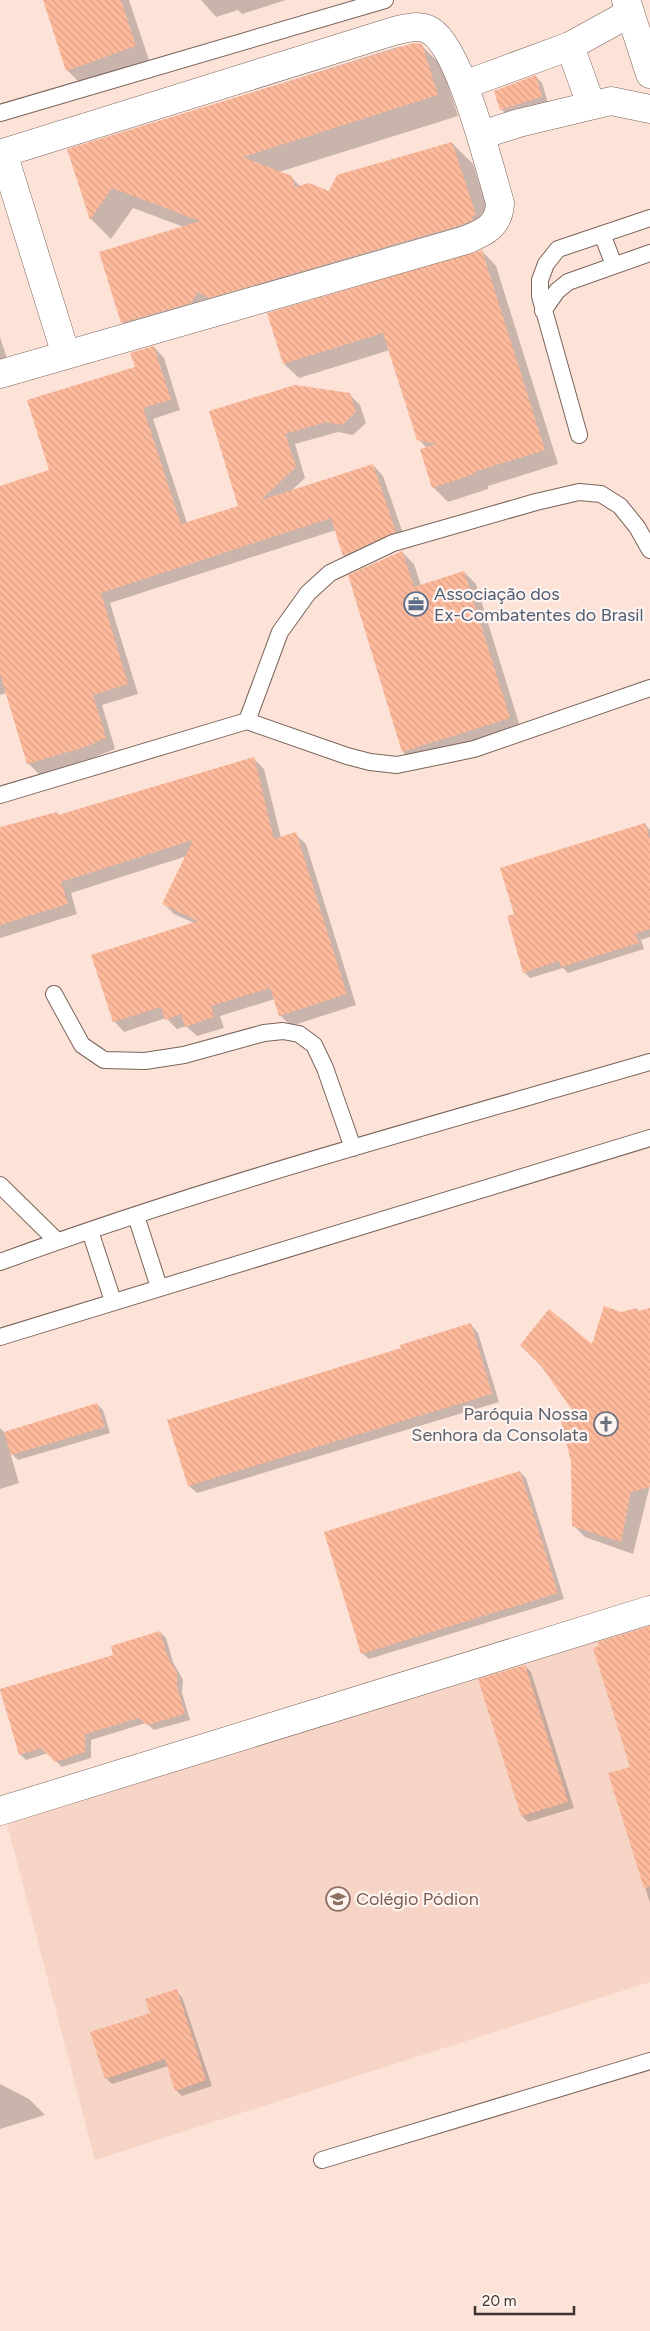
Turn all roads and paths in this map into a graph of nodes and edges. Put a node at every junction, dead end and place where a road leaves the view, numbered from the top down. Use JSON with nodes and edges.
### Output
{"nodes":[{"id":1,"x":385,"y":0,"type":"edge"},
{"id":2,"x":628,"y":6,"type":"edge"},
{"id":3,"x":570,"y":46,"type":"junction"},
{"id":4,"x":648,"y":63,"type":"edge"},
{"id":5,"x":464,"y":85,"type":"junction"},
{"id":6,"x":590,"y":105,"type":"junction"},
{"id":7,"x":650,"y":110,"type":"edge"},
{"id":8,"x":0,"y":113,"type":"edge"},
{"id":9,"x":481,"y":135,"type":"junction"},
{"id":10,"x":2,"y":154,"type":"edge"},
{"id":11,"x":650,"y":218,"type":"edge"},
{"id":12,"x":602,"y":234,"type":"junction"},
{"id":13,"x":650,"y":253,"type":"edge"},
{"id":14,"x":614,"y":266,"type":"junction"},
{"id":15,"x":544,"y":311,"type":"junction"},
{"id":16,"x":66,"y":354,"type":"junction"},
{"id":17,"x":0,"y":374,"type":"edge"},
{"id":18,"x":579,"y":435,"type":"dead end"},
{"id":19,"x":650,"y":550,"type":"edge"},
{"id":20,"x":650,"y":688,"type":"edge"},
{"id":21,"x":246,"y":721,"type":"junction"},
{"id":22,"x":0,"y":795,"type":"edge"},
{"id":23,"x":54,"y":994,"type":"dead end"},
{"id":24,"x":650,"y":1062,"type":"edge"},
{"id":25,"x":650,"y":1138,"type":"edge"},
{"id":26,"x":354,"y":1148,"type":"junction"},
{"id":27,"x":0,"y":1185,"type":"edge"},
{"id":28,"x":136,"y":1216,"type":"junction"},
{"id":29,"x":90,"y":1231,"type":"junction"},
{"id":30,"x":57,"y":1242,"type":"junction"},
{"id":31,"x":0,"y":1262,"type":"edge"},
{"id":32,"x":159,"y":1287,"type":"junction"},
{"id":33,"x":113,"y":1301,"type":"junction"},
{"id":34,"x":0,"y":1337,"type":"edge"},
{"id":35,"x":650,"y":1610,"type":"edge"},
{"id":36,"x":0,"y":1811,"type":"edge"},
{"id":37,"x":650,"y":2061,"type":"edge"},
{"id":38,"x":322,"y":2160,"type":"dead end"}],
"edges":[{"from":1,"to":8,"type":"lane"},
{"from":2,"to":3,"type":"street"},
{"from":2,"to":4,"type":"street"},
{"from":3,"to":5,"type":"street"},
{"from":3,"to":6,"type":"street"},
{"from":5,"to":9,"type":"street"},
{"from":5,"to":10,"type":"street"},
{"from":6,"to":7,"type":"street"},
{"from":6,"to":9,"type":"street"},
{"from":9,"to":16,"type":"street"},
{"from":10,"to":16,"type":"street"},
{"from":11,"to":12,"type":"lane"},
{"from":12,"to":14,"type":"lane"},
{"from":12,"to":15,"type":"lane"},
{"from":13,"to":14,"type":"lane"},
{"from":14,"to":15,"type":"lane"},
{"from":15,"to":18,"type":"lane"},
{"from":16,"to":17,"type":"street"},
{"from":19,"to":21,"type":"lane"},
{"from":20,"to":21,"type":"lane"},
{"from":21,"to":22,"type":"lane"},
{"from":23,"to":26,"type":"lane"},
{"from":24,"to":26,"type":"lane"},
{"from":25,"to":32,"type":"lane"},
{"from":26,"to":28,"type":"lane"},
{"from":27,"to":30,"type":"lane"},
{"from":28,"to":29,"type":"lane"},
{"from":28,"to":32,"type":"lane"},
{"from":29,"to":30,"type":"lane"},
{"from":29,"to":33,"type":"lane"},
{"from":30,"to":31,"type":"lane"},
{"from":32,"to":33,"type":"lane"},
{"from":33,"to":34,"type":"lane"},
{"from":35,"to":36,"type":"street"},
{"from":37,"to":38,"type":"lane"}]}
